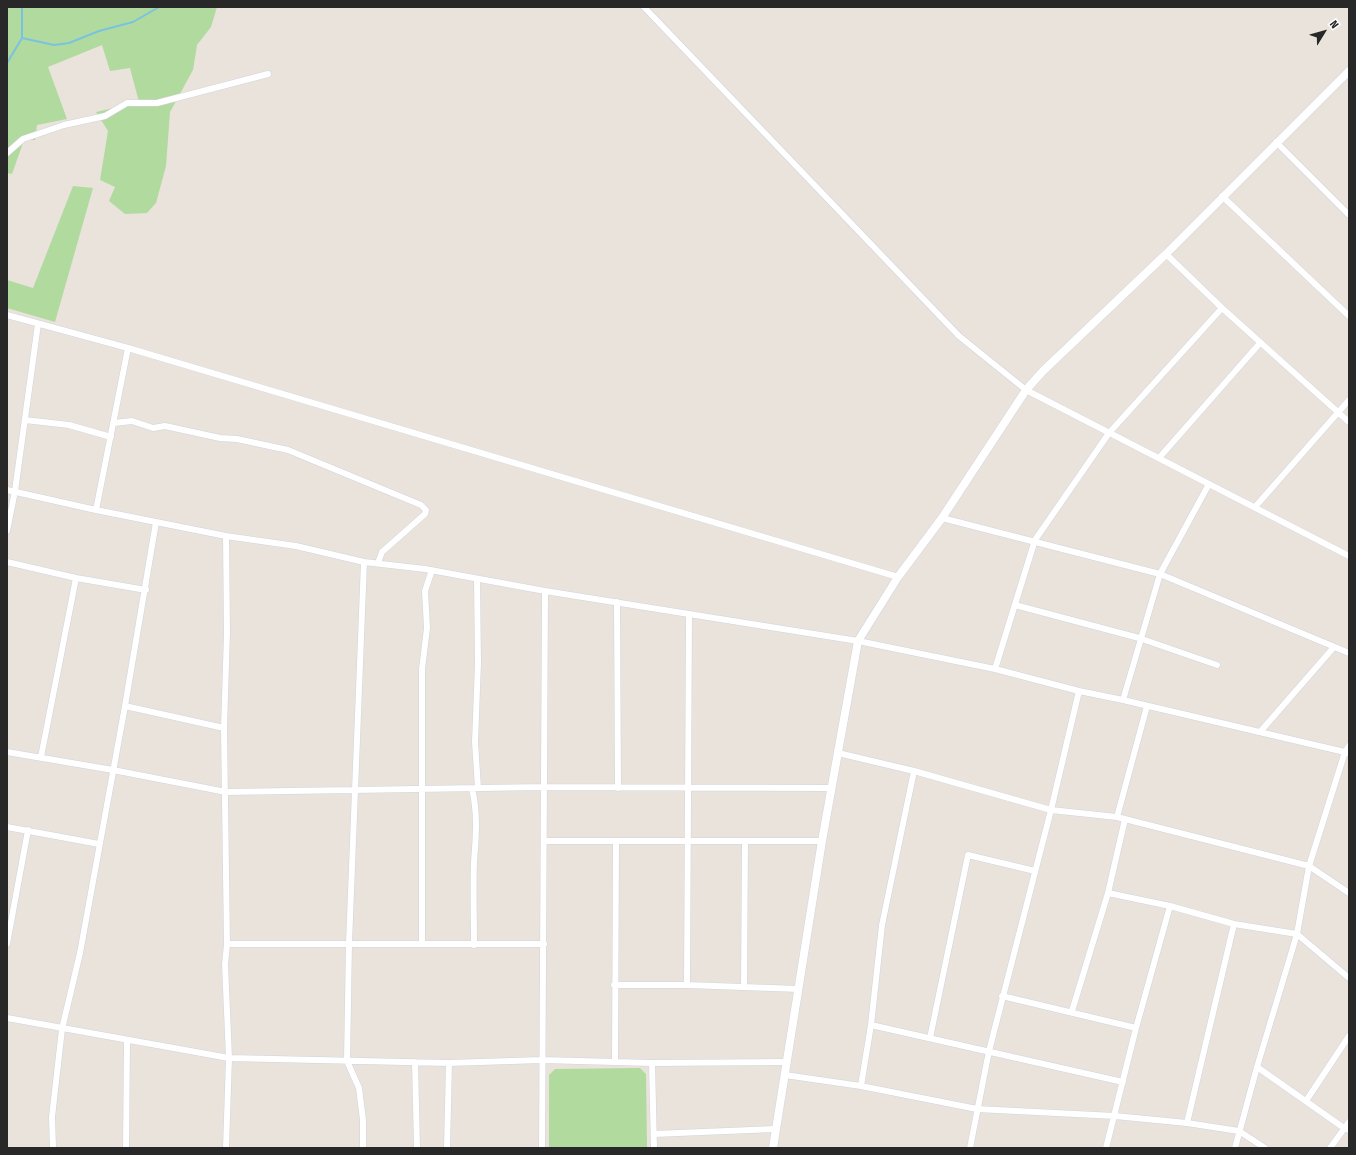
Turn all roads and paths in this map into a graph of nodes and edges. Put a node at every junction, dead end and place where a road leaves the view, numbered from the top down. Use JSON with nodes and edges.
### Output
{"nodes":[{"id":1,"x":644,"y":7,"type":"edge"},
{"id":2,"x":1349,"y":71,"type":"edge"},
{"id":3,"x":268,"y":74,"type":"dead end"},
{"id":4,"x":1276,"y":142,"type":"junction"},
{"id":5,"x":7,"y":153,"type":"edge"},
{"id":6,"x":1222,"y":196,"type":"junction"},
{"id":7,"x":1349,"y":214,"type":"edge"},
{"id":8,"x":1166,"y":254,"type":"junction"},
{"id":9,"x":1222,"y":308,"type":"junction"},
{"id":10,"x":7,"y":315,"type":"edge"},
{"id":11,"x":1349,"y":316,"type":"edge"},
{"id":12,"x":38,"y":324,"type":"junction"},
{"id":13,"x":1260,"y":342,"type":"junction"},
{"id":14,"x":128,"y":348,"type":"junction"},
{"id":15,"x":1026,"y":390,"type":"junction"},
{"id":16,"x":1349,"y":400,"type":"edge"},
{"id":17,"x":1338,"y":413,"type":"junction"},
{"id":18,"x":25,"y":420,"type":"junction"},
{"id":19,"x":1349,"y":422,"type":"edge"},
{"id":20,"x":114,"y":423,"type":"junction"},
{"id":21,"x":1109,"y":433,"type":"junction"},
{"id":22,"x":111,"y":437,"type":"junction"},
{"id":23,"x":1158,"y":458,"type":"junction"},
{"id":24,"x":1209,"y":484,"type":"junction"},
{"id":25,"x":7,"y":490,"type":"edge"},
{"id":26,"x":15,"y":491,"type":"junction"},
{"id":27,"x":1255,"y":507,"type":"junction"},
{"id":28,"x":96,"y":510,"type":"junction"},
{"id":29,"x":942,"y":518,"type":"junction"},
{"id":30,"x":156,"y":522,"type":"junction"},
{"id":31,"x":7,"y":531,"type":"edge"},
{"id":32,"x":226,"y":536,"type":"junction"},
{"id":33,"x":1035,"y":540,"type":"junction"},
{"id":34,"x":1349,"y":556,"type":"edge"},
{"id":35,"x":7,"y":562,"type":"edge"},
{"id":36,"x":364,"y":562,"type":"junction"},
{"id":37,"x":378,"y":563,"type":"junction"},
{"id":38,"x":432,"y":570,"type":"junction"},
{"id":39,"x":1160,"y":574,"type":"junction"},
{"id":40,"x":76,"y":578,"type":"junction"},
{"id":41,"x":898,"y":578,"type":"junction"},
{"id":42,"x":477,"y":579,"type":"junction"},
{"id":43,"x":146,"y":590,"type":"junction"},
{"id":44,"x":545,"y":591,"type":"junction"},
{"id":45,"x":617,"y":602,"type":"junction"},
{"id":46,"x":1015,"y":605,"type":"junction"},
{"id":47,"x":689,"y":614,"type":"junction"},
{"id":48,"x":1139,"y":638,"type":"junction"},
{"id":49,"x":858,"y":640,"type":"junction"},
{"id":50,"x":1334,"y":647,"type":"junction"},
{"id":51,"x":1349,"y":653,"type":"edge"},
{"id":52,"x":1218,"y":665,"type":"dead end"},
{"id":53,"x":995,"y":669,"type":"junction"},
{"id":54,"x":1079,"y":692,"type":"junction"},
{"id":55,"x":1123,"y":700,"type":"junction"},
{"id":56,"x":126,"y":706,"type":"junction"},
{"id":57,"x":1147,"y":706,"type":"junction"},
{"id":58,"x":224,"y":728,"type":"junction"},
{"id":59,"x":1260,"y":732,"type":"junction"},
{"id":60,"x":1349,"y":746,"type":"edge"},
{"id":61,"x":7,"y":752,"type":"edge"},
{"id":62,"x":1347,"y":752,"type":"edge"},
{"id":63,"x":838,"y":753,"type":"junction"},
{"id":64,"x":41,"y":757,"type":"junction"},
{"id":65,"x":113,"y":770,"type":"junction"},
{"id":66,"x":914,"y":771,"type":"junction"},
{"id":67,"x":544,"y":787,"type":"junction"},
{"id":68,"x":475,"y":788,"type":"junction"},
{"id":69,"x":618,"y":788,"type":"junction"},
{"id":70,"x":831,"y":788,"type":"junction"},
{"id":71,"x":688,"y":789,"type":"junction"},
{"id":72,"x":421,"y":790,"type":"junction"},
{"id":73,"x":355,"y":791,"type":"junction"},
{"id":74,"x":226,"y":792,"type":"junction"},
{"id":75,"x":1051,"y":810,"type":"junction"},
{"id":76,"x":1117,"y":817,"type":"junction"},
{"id":77,"x":1125,"y":819,"type":"junction"},
{"id":78,"x":7,"y":827,"type":"edge"},
{"id":79,"x":28,"y":830,"type":"junction"},
{"id":80,"x":689,"y":840,"type":"junction"},
{"id":81,"x":544,"y":841,"type":"junction"},
{"id":82,"x":745,"y":841,"type":"junction"},
{"id":83,"x":822,"y":841,"type":"junction"},
{"id":84,"x":616,"y":842,"type":"junction"},
{"id":85,"x":100,"y":844,"type":"junction"},
{"id":86,"x":1309,"y":866,"type":"junction"},
{"id":87,"x":1035,"y":871,"type":"junction"},
{"id":88,"x":1108,"y":893,"type":"junction"},
{"id":89,"x":1349,"y":893,"type":"edge"},
{"id":90,"x":1170,"y":906,"type":"junction"},
{"id":91,"x":1234,"y":924,"type":"junction"},
{"id":92,"x":1297,"y":934,"type":"junction"},
{"id":93,"x":349,"y":943,"type":"junction"},
{"id":94,"x":7,"y":944,"type":"edge"},
{"id":95,"x":227,"y":944,"type":"junction"},
{"id":96,"x":422,"y":944,"type":"junction"},
{"id":97,"x":544,"y":944,"type":"junction"},
{"id":98,"x":474,"y":945,"type":"junction"},
{"id":99,"x":1349,"y":978,"type":"edge"},
{"id":100,"x":614,"y":985,"type":"junction"},
{"id":101,"x":687,"y":985,"type":"junction"},
{"id":102,"x":744,"y":987,"type":"junction"},
{"id":103,"x":799,"y":989,"type":"junction"},
{"id":104,"x":1002,"y":996,"type":"junction"},
{"id":105,"x":1072,"y":1011,"type":"junction"},
{"id":106,"x":7,"y":1018,"type":"edge"},
{"id":107,"x":872,"y":1025,"type":"junction"},
{"id":108,"x":1136,"y":1028,"type":"junction"},
{"id":109,"x":62,"y":1029,"type":"junction"},
{"id":110,"x":1349,"y":1036,"type":"edge"},
{"id":111,"x":930,"y":1038,"type":"junction"},
{"id":112,"x":127,"y":1041,"type":"junction"},
{"id":113,"x":989,"y":1051,"type":"junction"},
{"id":114,"x":229,"y":1058,"type":"junction"},
{"id":115,"x":542,"y":1060,"type":"junction"},
{"id":116,"x":347,"y":1061,"type":"junction"},
{"id":117,"x":615,"y":1061,"type":"junction"},
{"id":118,"x":416,"y":1062,"type":"junction"},
{"id":119,"x":787,"y":1062,"type":"junction"},
{"id":120,"x":449,"y":1063,"type":"junction"},
{"id":121,"x":652,"y":1063,"type":"junction"},
{"id":122,"x":1257,"y":1066,"type":"junction"},
{"id":123,"x":785,"y":1075,"type":"junction"},
{"id":124,"x":1123,"y":1082,"type":"junction"},
{"id":125,"x":861,"y":1086,"type":"junction"},
{"id":126,"x":1306,"y":1101,"type":"junction"},
{"id":127,"x":977,"y":1109,"type":"junction"},
{"id":128,"x":1115,"y":1116,"type":"junction"},
{"id":129,"x":1349,"y":1122,"type":"edge"},
{"id":130,"x":1187,"y":1123,"type":"junction"},
{"id":131,"x":775,"y":1129,"type":"junction"},
{"id":132,"x":1347,"y":1129,"type":"edge"},
{"id":133,"x":1240,"y":1131,"type":"junction"},
{"id":134,"x":654,"y":1134,"type":"junction"},
{"id":135,"x":53,"y":1148,"type":"edge"},
{"id":136,"x":126,"y":1148,"type":"edge"},
{"id":137,"x":226,"y":1148,"type":"edge"},
{"id":138,"x":363,"y":1148,"type":"edge"},
{"id":139,"x":417,"y":1148,"type":"edge"},
{"id":140,"x":447,"y":1148,"type":"edge"},
{"id":141,"x":542,"y":1148,"type":"edge"},
{"id":142,"x":654,"y":1148,"type":"edge"},
{"id":143,"x":773,"y":1148,"type":"edge"},
{"id":144,"x":970,"y":1148,"type":"edge"},
{"id":145,"x":1106,"y":1148,"type":"edge"},
{"id":146,"x":1235,"y":1148,"type":"edge"},
{"id":147,"x":1264,"y":1148,"type":"edge"},
{"id":148,"x":1330,"y":1148,"type":"edge"}],
"edges":[{"from":1,"to":15,"type":"street"},
{"from":2,"to":4,"type":"street"},
{"from":3,"to":5,"type":"street"},
{"from":4,"to":6,"type":"street"},
{"from":4,"to":7,"type":"street"},
{"from":6,"to":8,"type":"street"},
{"from":6,"to":11,"type":"street"},
{"from":8,"to":9,"type":"street"},
{"from":8,"to":15,"type":"street"},
{"from":9,"to":13,"type":"street"},
{"from":9,"to":21,"type":"street"},
{"from":10,"to":12,"type":"street"},
{"from":12,"to":14,"type":"street"},
{"from":12,"to":18,"type":"street"},
{"from":13,"to":17,"type":"street"},
{"from":13,"to":23,"type":"street"},
{"from":14,"to":20,"type":"street"},
{"from":14,"to":41,"type":"street"},
{"from":15,"to":21,"type":"street"},
{"from":15,"to":29,"type":"street"},
{"from":16,"to":17,"type":"street"},
{"from":17,"to":19,"type":"street"},
{"from":17,"to":27,"type":"street"},
{"from":18,"to":22,"type":"street"},
{"from":18,"to":26,"type":"street"},
{"from":20,"to":22,"type":"street"},
{"from":20,"to":37,"type":"street"},
{"from":21,"to":23,"type":"street"},
{"from":21,"to":33,"type":"street"},
{"from":22,"to":28,"type":"street"},
{"from":23,"to":24,"type":"street"},
{"from":24,"to":27,"type":"street"},
{"from":24,"to":39,"type":"street"},
{"from":25,"to":26,"type":"street"},
{"from":26,"to":28,"type":"street"},
{"from":26,"to":31,"type":"street"},
{"from":27,"to":34,"type":"street"},
{"from":28,"to":30,"type":"street"},
{"from":29,"to":33,"type":"street"},
{"from":29,"to":41,"type":"street"},
{"from":30,"to":32,"type":"street"},
{"from":30,"to":43,"type":"street"},
{"from":32,"to":36,"type":"street"},
{"from":32,"to":58,"type":"street"},
{"from":33,"to":39,"type":"street"},
{"from":33,"to":46,"type":"street"},
{"from":35,"to":40,"type":"street"},
{"from":36,"to":37,"type":"street"},
{"from":36,"to":73,"type":"street"},
{"from":37,"to":38,"type":"street"},
{"from":38,"to":42,"type":"street"},
{"from":38,"to":72,"type":"street"},
{"from":39,"to":48,"type":"street"},
{"from":39,"to":50,"type":"street"},
{"from":40,"to":43,"type":"street"},
{"from":40,"to":64,"type":"street"},
{"from":41,"to":49,"type":"street"},
{"from":42,"to":44,"type":"street"},
{"from":42,"to":68,"type":"street"},
{"from":43,"to":56,"type":"street"},
{"from":44,"to":45,"type":"street"},
{"from":44,"to":67,"type":"street"},
{"from":45,"to":47,"type":"street"},
{"from":45,"to":69,"type":"street"},
{"from":46,"to":48,"type":"street"},
{"from":46,"to":53,"type":"street"},
{"from":47,"to":49,"type":"street"},
{"from":47,"to":71,"type":"street"},
{"from":48,"to":52,"type":"street"},
{"from":48,"to":55,"type":"street"},
{"from":49,"to":53,"type":"street"},
{"from":49,"to":63,"type":"street"},
{"from":50,"to":51,"type":"street"},
{"from":50,"to":59,"type":"street"},
{"from":53,"to":54,"type":"street"},
{"from":54,"to":55,"type":"street"},
{"from":54,"to":75,"type":"street"},
{"from":55,"to":57,"type":"street"},
{"from":56,"to":58,"type":"street"},
{"from":56,"to":65,"type":"street"},
{"from":57,"to":59,"type":"street"},
{"from":57,"to":76,"type":"street"},
{"from":58,"to":74,"type":"street"},
{"from":59,"to":62,"type":"street"},
{"from":60,"to":62,"type":"street"},
{"from":61,"to":64,"type":"street"},
{"from":62,"to":86,"type":"street"},
{"from":63,"to":66,"type":"street"},
{"from":63,"to":70,"type":"street"},
{"from":64,"to":65,"type":"street"},
{"from":65,"to":74,"type":"street"},
{"from":65,"to":85,"type":"street"},
{"from":66,"to":75,"type":"street"},
{"from":66,"to":107,"type":"street"},
{"from":67,"to":68,"type":"street"},
{"from":67,"to":69,"type":"street"},
{"from":67,"to":81,"type":"street"},
{"from":68,"to":72,"type":"street"},
{"from":68,"to":98,"type":"street"},
{"from":69,"to":71,"type":"street"},
{"from":70,"to":71,"type":"street"},
{"from":70,"to":83,"type":"street"},
{"from":71,"to":80,"type":"street"},
{"from":72,"to":73,"type":"street"},
{"from":72,"to":96,"type":"street"},
{"from":73,"to":74,"type":"street"},
{"from":73,"to":93,"type":"street"},
{"from":74,"to":95,"type":"street"},
{"from":75,"to":76,"type":"street"},
{"from":75,"to":87,"type":"street"},
{"from":76,"to":77,"type":"street"},
{"from":77,"to":86,"type":"street"},
{"from":77,"to":88,"type":"street"},
{"from":78,"to":79,"type":"street"},
{"from":79,"to":85,"type":"street"},
{"from":79,"to":94,"type":"street"},
{"from":80,"to":82,"type":"street"},
{"from":80,"to":84,"type":"street"},
{"from":80,"to":101,"type":"street"},
{"from":81,"to":84,"type":"street"},
{"from":81,"to":97,"type":"street"},
{"from":82,"to":83,"type":"street"},
{"from":82,"to":102,"type":"street"},
{"from":83,"to":103,"type":"street"},
{"from":84,"to":100,"type":"street"},
{"from":85,"to":109,"type":"street"},
{"from":86,"to":89,"type":"street"},
{"from":86,"to":92,"type":"street"},
{"from":87,"to":104,"type":"street"},
{"from":87,"to":111,"type":"street"},
{"from":88,"to":90,"type":"street"},
{"from":88,"to":105,"type":"street"},
{"from":90,"to":91,"type":"street"},
{"from":90,"to":108,"type":"street"},
{"from":91,"to":92,"type":"street"},
{"from":91,"to":130,"type":"street"},
{"from":92,"to":99,"type":"street"},
{"from":92,"to":122,"type":"street"},
{"from":93,"to":95,"type":"street"},
{"from":93,"to":96,"type":"street"},
{"from":93,"to":116,"type":"street"},
{"from":95,"to":114,"type":"street"},
{"from":96,"to":98,"type":"street"},
{"from":97,"to":98,"type":"street"},
{"from":97,"to":115,"type":"street"},
{"from":100,"to":101,"type":"street"},
{"from":100,"to":117,"type":"street"},
{"from":101,"to":102,"type":"street"},
{"from":102,"to":103,"type":"street"},
{"from":103,"to":119,"type":"street"},
{"from":104,"to":105,"type":"street"},
{"from":104,"to":113,"type":"street"},
{"from":105,"to":108,"type":"street"},
{"from":106,"to":109,"type":"street"},
{"from":107,"to":111,"type":"street"},
{"from":107,"to":125,"type":"street"},
{"from":108,"to":124,"type":"street"},
{"from":109,"to":112,"type":"street"},
{"from":109,"to":135,"type":"street"},
{"from":110,"to":126,"type":"street"},
{"from":111,"to":113,"type":"street"},
{"from":112,"to":114,"type":"street"},
{"from":112,"to":136,"type":"street"},
{"from":113,"to":124,"type":"street"},
{"from":113,"to":127,"type":"street"},
{"from":114,"to":116,"type":"street"},
{"from":114,"to":137,"type":"street"},
{"from":115,"to":117,"type":"street"},
{"from":115,"to":120,"type":"street"},
{"from":115,"to":141,"type":"street"},
{"from":116,"to":118,"type":"street"},
{"from":116,"to":138,"type":"street"},
{"from":117,"to":121,"type":"street"},
{"from":118,"to":120,"type":"street"},
{"from":118,"to":139,"type":"street"},
{"from":119,"to":121,"type":"street"},
{"from":119,"to":123,"type":"street"},
{"from":120,"to":140,"type":"street"},
{"from":121,"to":134,"type":"street"},
{"from":122,"to":126,"type":"street"},
{"from":122,"to":133,"type":"street"},
{"from":123,"to":125,"type":"street"},
{"from":123,"to":131,"type":"street"},
{"from":124,"to":128,"type":"street"},
{"from":125,"to":127,"type":"street"},
{"from":126,"to":132,"type":"street"},
{"from":127,"to":128,"type":"street"},
{"from":127,"to":144,"type":"street"},
{"from":128,"to":130,"type":"street"},
{"from":128,"to":145,"type":"street"},
{"from":129,"to":132,"type":"street"},
{"from":130,"to":133,"type":"street"},
{"from":131,"to":134,"type":"street"},
{"from":131,"to":143,"type":"street"},
{"from":132,"to":148,"type":"street"},
{"from":133,"to":146,"type":"street"},
{"from":133,"to":147,"type":"street"},
{"from":134,"to":142,"type":"street"}]}
